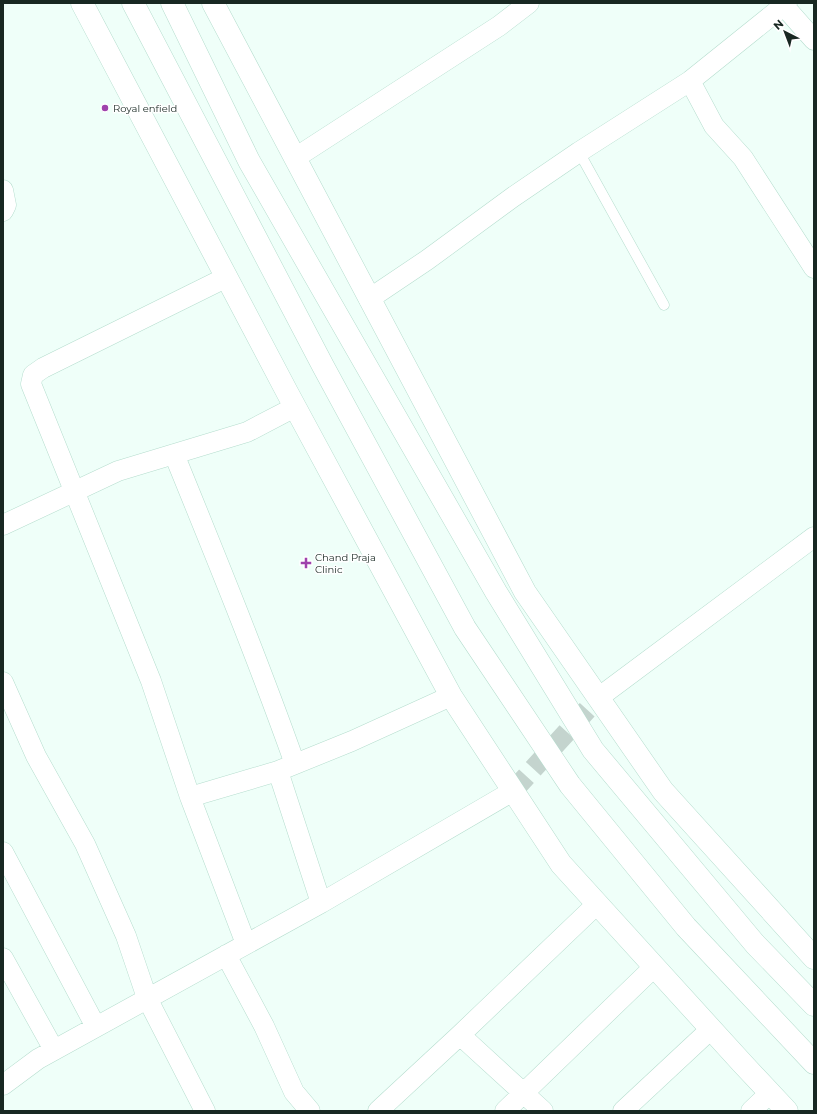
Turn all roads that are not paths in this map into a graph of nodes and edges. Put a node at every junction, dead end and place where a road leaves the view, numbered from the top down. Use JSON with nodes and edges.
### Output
{"nodes":[{"id":1,"x":82,"y":3,"type":"edge"},
{"id":2,"x":133,"y":3,"type":"edge"},
{"id":3,"x":172,"y":3,"type":"edge"},
{"id":4,"x":213,"y":3,"type":"edge"},
{"id":5,"x":529,"y":3,"type":"edge"},
{"id":6,"x":785,"y":4,"type":"edge"},
{"id":7,"x":814,"y":40,"type":"edge"},
{"id":8,"x":690,"y":81,"type":"junction"},
{"id":9,"x":579,"y":152,"type":"junction"},
{"id":10,"x":295,"y":158,"type":"junction"},
{"id":11,"x":3,"y":190,"type":"edge"},
{"id":12,"x":3,"y":211,"type":"edge"},
{"id":13,"x":814,"y":268,"type":"edge"},
{"id":14,"x":227,"y":277,"type":"junction"},
{"id":15,"x":369,"y":299,"type":"junction"},
{"id":16,"x":664,"y":305,"type":"dead end"},
{"id":17,"x":295,"y":407,"type":"junction"},
{"id":18,"x":174,"y":454,"type":"junction"},
{"id":19,"x":75,"y":491,"type":"junction"},
{"id":20,"x":3,"y":525,"type":"edge"},
{"id":21,"x":812,"y":544,"type":"edge"},
{"id":22,"x":3,"y":682,"type":"edge"},
{"id":23,"x":451,"y":696,"type":"junction"},
{"id":24,"x":598,"y":698,"type":"junction"},
{"id":25,"x":287,"y":768,"type":"junction"},
{"id":26,"x":513,"y":791,"type":"junction"},
{"id":27,"x":190,"y":797,"type":"junction"},
{"id":28,"x":3,"y":852,"type":"edge"},
{"id":29,"x":321,"y":903,"type":"junction"},
{"id":30,"x":597,"y":904,"type":"junction"},
{"id":31,"x":246,"y":944,"type":"junction"},
{"id":32,"x":226,"y":955,"type":"junction"},
{"id":33,"x":3,"y":958,"type":"edge"},
{"id":34,"x":814,"y":958,"type":"edge"},
{"id":35,"x":654,"y":967,"type":"junction"},
{"id":36,"x":147,"y":998,"type":"junction"},
{"id":37,"x":814,"y":1005,"type":"edge"},
{"id":38,"x":96,"y":1026,"type":"junction"},
{"id":39,"x":711,"y":1029,"type":"junction"},
{"id":40,"x":460,"y":1035,"type":"junction"},
{"id":41,"x":54,"y":1050,"type":"junction"},
{"id":42,"x":814,"y":1064,"type":"edge"},
{"id":43,"x":5,"y":1076,"type":"edge"},
{"id":44,"x":524,"y":1093,"type":"junction"},
{"id":45,"x":770,"y":1093,"type":"junction"},
{"id":46,"x":205,"y":1111,"type":"edge"},
{"id":47,"x":310,"y":1111,"type":"edge"},
{"id":48,"x":378,"y":1111,"type":"edge"},
{"id":49,"x":505,"y":1111,"type":"edge"},
{"id":50,"x":543,"y":1111,"type":"edge"},
{"id":51,"x":623,"y":1111,"type":"edge"},
{"id":52,"x":751,"y":1111,"type":"edge"},
{"id":53,"x":786,"y":1111,"type":"edge"}],
"edges":[{"from":1,"to":14,"type":"main road"},
{"from":2,"to":42,"type":"main road"},
{"from":3,"to":37,"type":"main road"},
{"from":4,"to":10,"type":"main road"},
{"from":5,"to":10,"type":"street"},
{"from":6,"to":7,"type":"street"},
{"from":6,"to":8,"type":"street"},
{"from":8,"to":9,"type":"street"},
{"from":8,"to":13,"type":"street"},
{"from":9,"to":15,"type":"street"},
{"from":9,"to":16,"type":"lane"},
{"from":10,"to":15,"type":"main road"},
{"from":11,"to":12,"type":"street"},
{"from":14,"to":17,"type":"main road"},
{"from":14,"to":19,"type":"street"},
{"from":15,"to":24,"type":"main road"},
{"from":17,"to":18,"type":"street"},
{"from":17,"to":23,"type":"main road"},
{"from":18,"to":19,"type":"street"},
{"from":18,"to":25,"type":"street"},
{"from":19,"to":20,"type":"street"},
{"from":19,"to":27,"type":"street"},
{"from":21,"to":24,"type":"street"},
{"from":22,"to":36,"type":"street"},
{"from":23,"to":25,"type":"street"},
{"from":23,"to":26,"type":"main road"},
{"from":24,"to":34,"type":"main road"},
{"from":25,"to":27,"type":"street"},
{"from":25,"to":29,"type":"street"},
{"from":26,"to":29,"type":"street"},
{"from":26,"to":30,"type":"main road"},
{"from":27,"to":31,"type":"street"},
{"from":28,"to":38,"type":"street"},
{"from":29,"to":31,"type":"street"},
{"from":30,"to":35,"type":"main road"},
{"from":30,"to":40,"type":"street"},
{"from":31,"to":32,"type":"street"},
{"from":32,"to":36,"type":"street"},
{"from":32,"to":47,"type":"street"},
{"from":33,"to":41,"type":"street"},
{"from":35,"to":39,"type":"main road"},
{"from":35,"to":44,"type":"street"},
{"from":36,"to":38,"type":"street"},
{"from":36,"to":46,"type":"street"},
{"from":38,"to":41,"type":"street"},
{"from":39,"to":45,"type":"main road"},
{"from":39,"to":51,"type":"street"},
{"from":40,"to":44,"type":"street"},
{"from":40,"to":48,"type":"street"},
{"from":41,"to":43,"type":"street"},
{"from":44,"to":49,"type":"street"},
{"from":44,"to":50,"type":"street"},
{"from":45,"to":52,"type":"street"},
{"from":45,"to":53,"type":"main road"}]}
